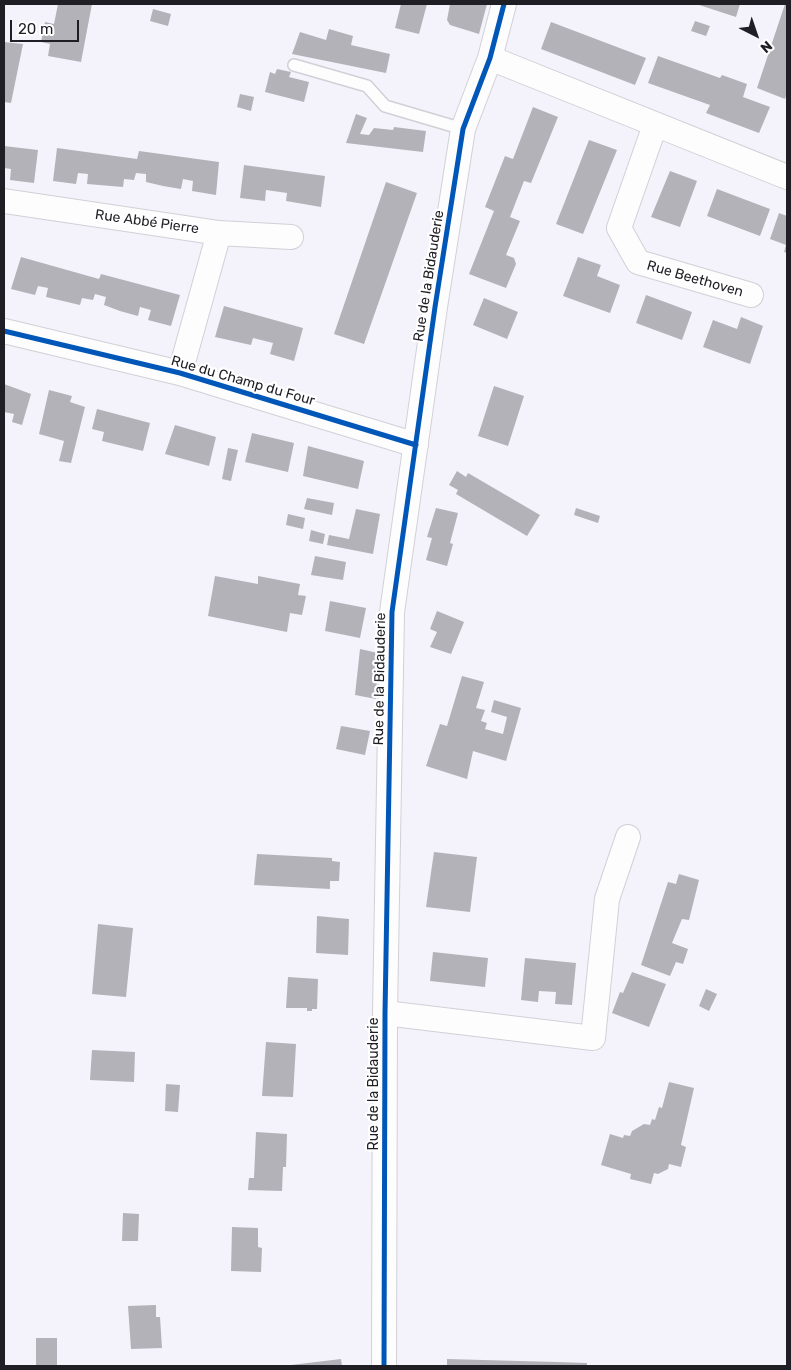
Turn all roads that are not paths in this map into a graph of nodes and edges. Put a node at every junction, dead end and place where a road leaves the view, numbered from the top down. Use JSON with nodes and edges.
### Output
{"nodes":[{"id":1,"x":504,"y":4,"type":"edge"},
{"id":2,"x":490,"y":58,"type":"junction"},
{"id":3,"x":294,"y":65,"type":"dead end"},
{"id":4,"x":655,"y":125,"type":"junction"},
{"id":5,"x":463,"y":129,"type":"junction"},
{"id":6,"x":787,"y":176,"type":"edge"},
{"id":7,"x":4,"y":201,"type":"edge"},
{"id":8,"x":219,"y":232,"type":"junction"},
{"id":9,"x":290,"y":237,"type":"dead end"},
{"id":10,"x":751,"y":295,"type":"dead end"},
{"id":11,"x":4,"y":331,"type":"edge"},
{"id":12,"x":180,"y":373,"type":"junction"},
{"id":13,"x":416,"y":445,"type":"junction"},
{"id":14,"x":628,"y":838,"type":"dead end"},
{"id":15,"x":385,"y":1013,"type":"junction"},
{"id":16,"x":384,"y":1366,"type":"edge"}],
"edges":[{"from":1,"to":2,"type":"street","name":"Rue de la Bidauderie"},
{"from":2,"to":4,"type":"street"},
{"from":2,"to":5,"type":"street","name":"Rue de la Bidauderie"},
{"from":3,"to":5,"type":"lane"},
{"from":4,"to":6,"type":"street"},
{"from":4,"to":10,"type":"street","name":"Rue Beethoven"},
{"from":5,"to":13,"type":"street","name":"Rue de la Bidauderie"},
{"from":7,"to":8,"type":"street","name":"Rue Abbé Pierre"},
{"from":8,"to":9,"type":"street","name":"Rue Abbé Pierre"},
{"from":8,"to":12,"type":"street"},
{"from":11,"to":12,"type":"street","name":"Rue du Champ du Four"},
{"from":12,"to":13,"type":"street","name":"Rue du Champ du Four"},
{"from":13,"to":15,"type":"street","name":"Rue de la Bidauderie"},
{"from":14,"to":15,"type":"street","name":"Rue de la Bidauderie"},
{"from":15,"to":16,"type":"street","name":"Rue de la Bidauderie"}]}
